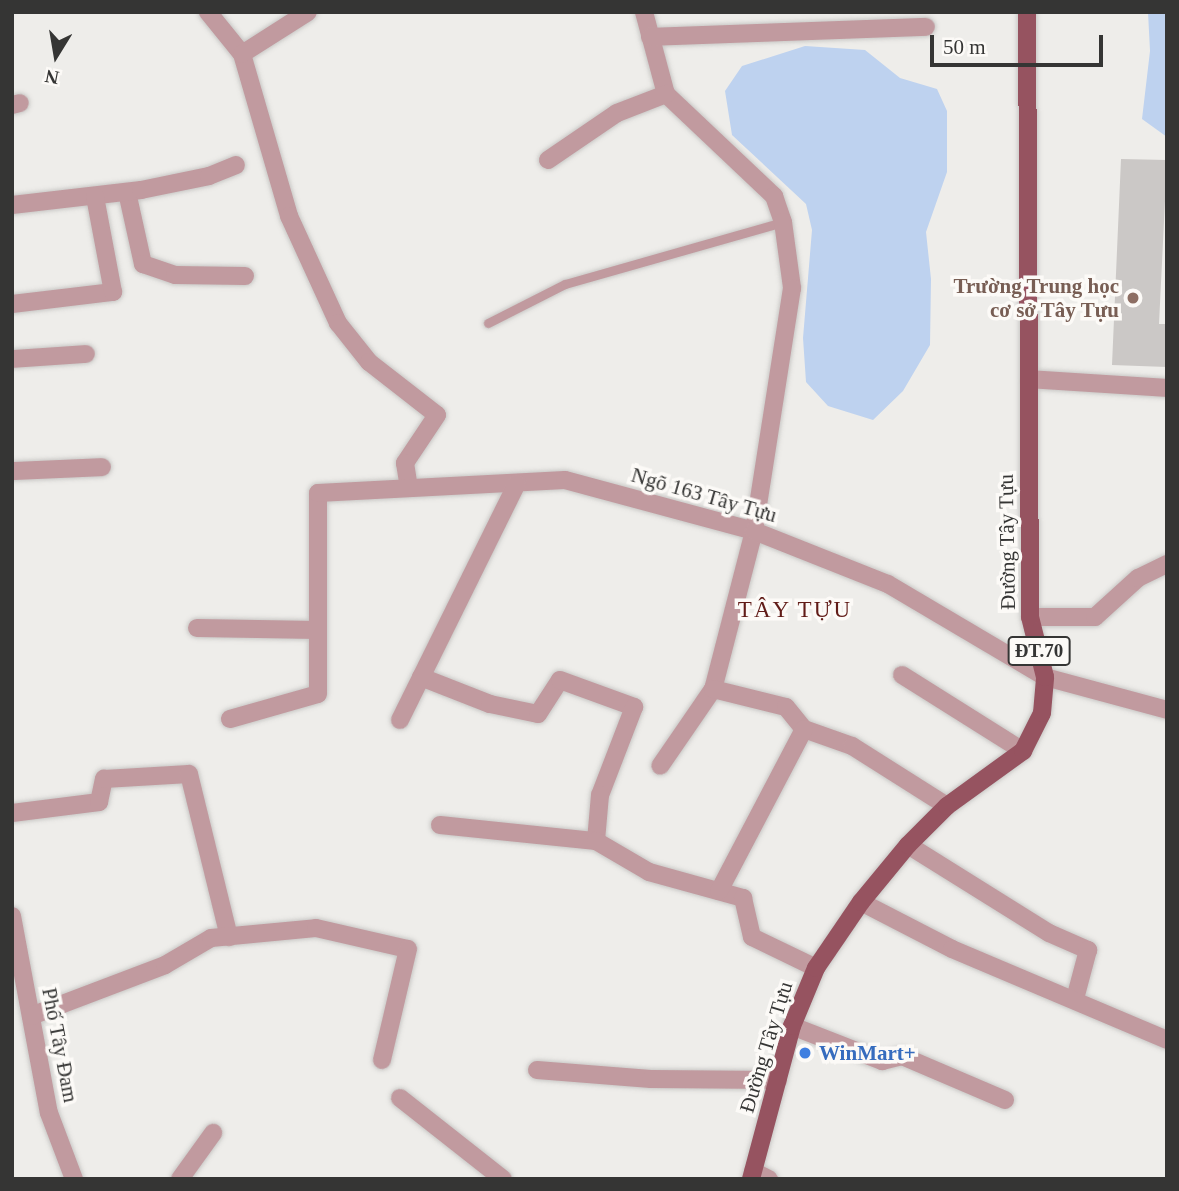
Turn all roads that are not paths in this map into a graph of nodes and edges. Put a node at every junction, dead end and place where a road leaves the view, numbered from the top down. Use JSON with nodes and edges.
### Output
{"nodes":[{"id":1,"x":208,"y":12,"type":"edge"},
{"id":2,"x":644,"y":12,"type":"edge"},
{"id":3,"x":1027,"y":12,"type":"edge"},
{"id":4,"x":303,"y":13,"type":"edge"},
{"id":5,"x":926,"y":27,"type":"dead end"},
{"id":6,"x":650,"y":37,"type":"junction"},
{"id":7,"x":242,"y":54,"type":"junction"},
{"id":8,"x":666,"y":94,"type":"junction"},
{"id":9,"x":548,"y":160,"type":"dead end"},
{"id":10,"x":236,"y":164,"type":"dead end"},
{"id":11,"x":127,"y":192,"type":"junction"},
{"id":12,"x":95,"y":197,"type":"junction"},
{"id":13,"x":12,"y":205,"type":"edge"},
{"id":14,"x":783,"y":222,"type":"junction"},
{"id":15,"x":244,"y":276,"type":"dead end"},
{"id":16,"x":12,"y":304,"type":"edge"},
{"id":17,"x":488,"y":323,"type":"dead end"},
{"id":18,"x":86,"y":354,"type":"dead end"},
{"id":19,"x":12,"y":359,"type":"edge"},
{"id":20,"x":1029,"y":379,"type":"junction"},
{"id":21,"x":1167,"y":388,"type":"edge"},
{"id":22,"x":102,"y":467,"type":"dead end"},
{"id":23,"x":12,"y":471,"type":"edge"},
{"id":24,"x":517,"y":483,"type":"junction"},
{"id":25,"x":409,"y":488,"type":"junction"},
{"id":26,"x":754,"y":531,"type":"junction"},
{"id":27,"x":1167,"y":564,"type":"edge"},
{"id":28,"x":1030,"y":617,"type":"junction"},
{"id":29,"x":197,"y":628,"type":"dead end"},
{"id":30,"x":318,"y":630,"type":"junction"},
{"id":31,"x":902,"y":675,"type":"dead end"},
{"id":32,"x":421,"y":677,"type":"junction"},
{"id":33,"x":1045,"y":677,"type":"junction"},
{"id":34,"x":713,"y":689,"type":"junction"},
{"id":35,"x":1167,"y":710,"type":"edge"},
{"id":36,"x":230,"y":719,"type":"dead end"},
{"id":37,"x":400,"y":720,"type":"dead end"},
{"id":38,"x":804,"y":729,"type":"junction"},
{"id":39,"x":1023,"y":751,"type":"junction"},
{"id":40,"x":660,"y":766,"type":"dead end"},
{"id":41,"x":947,"y":806,"type":"junction"},
{"id":42,"x":12,"y":813,"type":"edge"},
{"id":43,"x":440,"y":825,"type":"dead end"},
{"id":44,"x":596,"y":841,"type":"junction"},
{"id":45,"x":908,"y":845,"type":"junction"},
{"id":46,"x":719,"y":891,"type":"junction"},
{"id":47,"x":861,"y":902,"type":"junction"},
{"id":48,"x":12,"y":916,"type":"edge"},
{"id":49,"x":229,"y":937,"type":"junction"},
{"id":50,"x":816,"y":968,"type":"junction"},
{"id":51,"x":1075,"y":999,"type":"junction"},
{"id":52,"x":31,"y":1016,"type":"junction"},
{"id":53,"x":792,"y":1027,"type":"junction"},
{"id":54,"x":1167,"y":1040,"type":"edge"},
{"id":55,"x":382,"y":1060,"type":"dead end"},
{"id":56,"x":537,"y":1070,"type":"dead end"},
{"id":57,"x":778,"y":1080,"type":"junction"},
{"id":58,"x":400,"y":1098,"type":"dead end"},
{"id":59,"x":1005,"y":1101,"type":"dead end"},
{"id":60,"x":213,"y":1133,"type":"dead end"},
{"id":61,"x":758,"y":1176,"type":"edge"},
{"id":62,"x":74,"y":1179,"type":"edge"},
{"id":63,"x":180,"y":1179,"type":"edge"},
{"id":64,"x":503,"y":1179,"type":"edge"}],
"edges":[{"from":1,"to":7,"type":"street"},
{"from":2,"to":6,"type":"street"},
{"from":3,"to":20,"type":"main road","name":"Đường Tây Tựu","number":"ĐT.70"},
{"from":4,"to":7,"type":"street"},
{"from":5,"to":6,"type":"street"},
{"from":6,"to":8,"type":"street"},
{"from":7,"to":25,"type":"street"},
{"from":8,"to":9,"type":"street"},
{"from":8,"to":14,"type":"street"},
{"from":10,"to":11,"type":"street"},
{"from":11,"to":12,"type":"street"},
{"from":11,"to":15,"type":"street"},
{"from":12,"to":13,"type":"street"},
{"from":12,"to":16,"type":"street"},
{"from":14,"to":17,"type":"lane"},
{"from":14,"to":26,"type":"street"},
{"from":18,"to":19,"type":"street"},
{"from":20,"to":21,"type":"street"},
{"from":20,"to":28,"type":"main road","name":"Đường Tây Tựu","number":"ĐT.70"},
{"from":22,"to":23,"type":"street"},
{"from":24,"to":25,"type":"street","name":"Ngõ 163 Tây Tựu"},
{"from":24,"to":26,"type":"street","name":"Ngõ 163 Tây Tựu"},
{"from":24,"to":32,"type":"street"},
{"from":25,"to":30,"type":"street","name":"Ngõ 163 Tây Tựu"},
{"from":26,"to":33,"type":"street","name":"Ngõ 163 Tây Tựu"},
{"from":26,"to":34,"type":"street"},
{"from":27,"to":28,"type":"street"},
{"from":28,"to":33,"type":"main road","name":"Đường Tây Tựu","number":"ĐT.70"},
{"from":29,"to":30,"type":"street"},
{"from":30,"to":36,"type":"street"},
{"from":31,"to":39,"type":"street"},
{"from":32,"to":37,"type":"street"},
{"from":32,"to":44,"type":"street"},
{"from":33,"to":35,"type":"street","name":"Ngõ 163 Tây Tựu"},
{"from":33,"to":39,"type":"main road","name":"Đường Tây Tựu","number":"ĐT.70"},
{"from":34,"to":38,"type":"street"},
{"from":34,"to":40,"type":"street"},
{"from":38,"to":41,"type":"street"},
{"from":38,"to":46,"type":"street"},
{"from":39,"to":41,"type":"main road","name":"Đường Tây Tựu","number":"ĐT.70"},
{"from":41,"to":45,"type":"main road","name":"Đường Tây Tựu","number":"ĐT.70"},
{"from":42,"to":49,"type":"street"},
{"from":43,"to":44,"type":"street"},
{"from":44,"to":46,"type":"street"},
{"from":45,"to":47,"type":"main road","name":"Đường Tây Tựu","number":"ĐT.70"},
{"from":45,"to":51,"type":"street"},
{"from":46,"to":50,"type":"street"},
{"from":47,"to":50,"type":"main road","name":"Đường Tây Tựu","number":"ĐT.70"},
{"from":47,"to":51,"type":"street"},
{"from":48,"to":52,"type":"street","name":"Phố Tây Đam"},
{"from":49,"to":52,"type":"street"},
{"from":49,"to":55,"type":"street"},
{"from":50,"to":53,"type":"main road","name":"Đường Tây Tựu","number":"ĐT.70"},
{"from":51,"to":54,"type":"street"},
{"from":52,"to":62,"type":"street","name":"Phố Tây Đam"},
{"from":53,"to":57,"type":"main road","name":"Đường Tây Tựu","number":"ĐT.70"},
{"from":53,"to":59,"type":"street"},
{"from":56,"to":57,"type":"street"},
{"from":57,"to":61,"type":"main road","name":"Đường Tây Tựu","number":"ĐT.70"},
{"from":58,"to":64,"type":"street"},
{"from":60,"to":63,"type":"street"}]}
